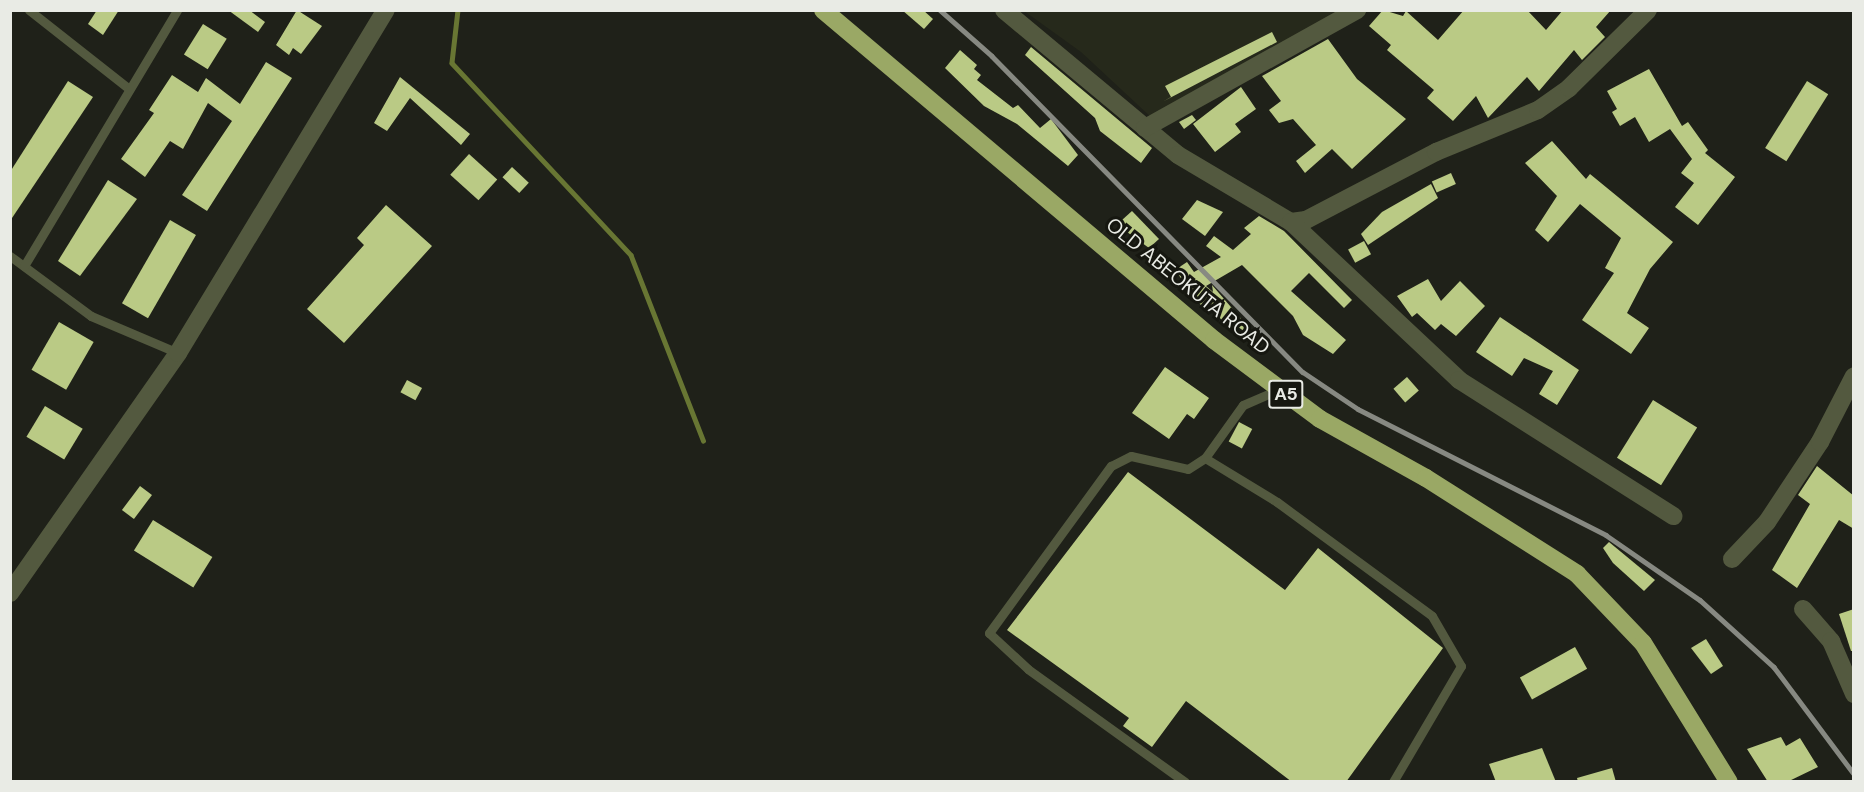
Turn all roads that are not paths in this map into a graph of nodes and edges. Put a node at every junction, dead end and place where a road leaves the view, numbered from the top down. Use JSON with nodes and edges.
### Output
{"nodes":[{"id":1,"x":29,"y":10,"type":"edge"},
{"id":2,"x":177,"y":10,"type":"edge"},
{"id":3,"x":823,"y":10,"type":"edge"},
{"id":4,"x":1004,"y":10,"type":"edge"},
{"id":5,"x":1357,"y":10,"type":"edge"},
{"id":6,"x":1648,"y":10,"type":"edge"},
{"id":7,"x":382,"y":12,"type":"edge"},
{"id":8,"x":129,"y":88,"type":"junction"},
{"id":9,"x":1145,"y":128,"type":"junction"},
{"id":10,"x":1291,"y":222,"type":"junction"},
{"id":11,"x":10,"y":256,"type":"edge"},
{"id":12,"x":24,"y":266,"type":"junction"},
{"id":13,"x":178,"y":353,"type":"junction"},
{"id":14,"x":1854,"y":376,"type":"edge"},
{"id":15,"x":1280,"y":389,"type":"junction"},
{"id":16,"x":1204,"y":458,"type":"junction"},
{"id":17,"x":1673,"y":516,"type":"dead end"},
{"id":18,"x":1732,"y":559,"type":"dead end"},
{"id":19,"x":10,"y":593,"type":"edge"},
{"id":20,"x":1803,"y":609,"type":"dead end"},
{"id":21,"x":1852,"y":687,"type":"edge"},
{"id":22,"x":1185,"y":782,"type":"edge"},
{"id":23,"x":1393,"y":782,"type":"edge"},
{"id":24,"x":1729,"y":782,"type":"edge"}],
"edges":[{"from":1,"to":8,"type":"lane"},
{"from":2,"to":8,"type":"lane"},
{"from":3,"to":15,"type":"highway","name":"OLD ABEOKUTA ROAD","number":"A5"},
{"from":4,"to":9,"type":"street"},
{"from":5,"to":9,"type":"street"},
{"from":6,"to":10,"type":"street"},
{"from":7,"to":13,"type":"street"},
{"from":8,"to":12,"type":"lane"},
{"from":9,"to":10,"type":"street"},
{"from":10,"to":17,"type":"street"},
{"from":11,"to":12,"type":"lane"},
{"from":12,"to":13,"type":"lane"},
{"from":13,"to":19,"type":"street"},
{"from":14,"to":18,"type":"street"},
{"from":15,"to":16,"type":"lane"},
{"from":15,"to":24,"type":"highway","name":"OLD ABEOKUTA ROAD","number":"A5"},
{"from":16,"to":22,"type":"lane"},
{"from":16,"to":23,"type":"lane"},
{"from":20,"to":21,"type":"street"}]}
